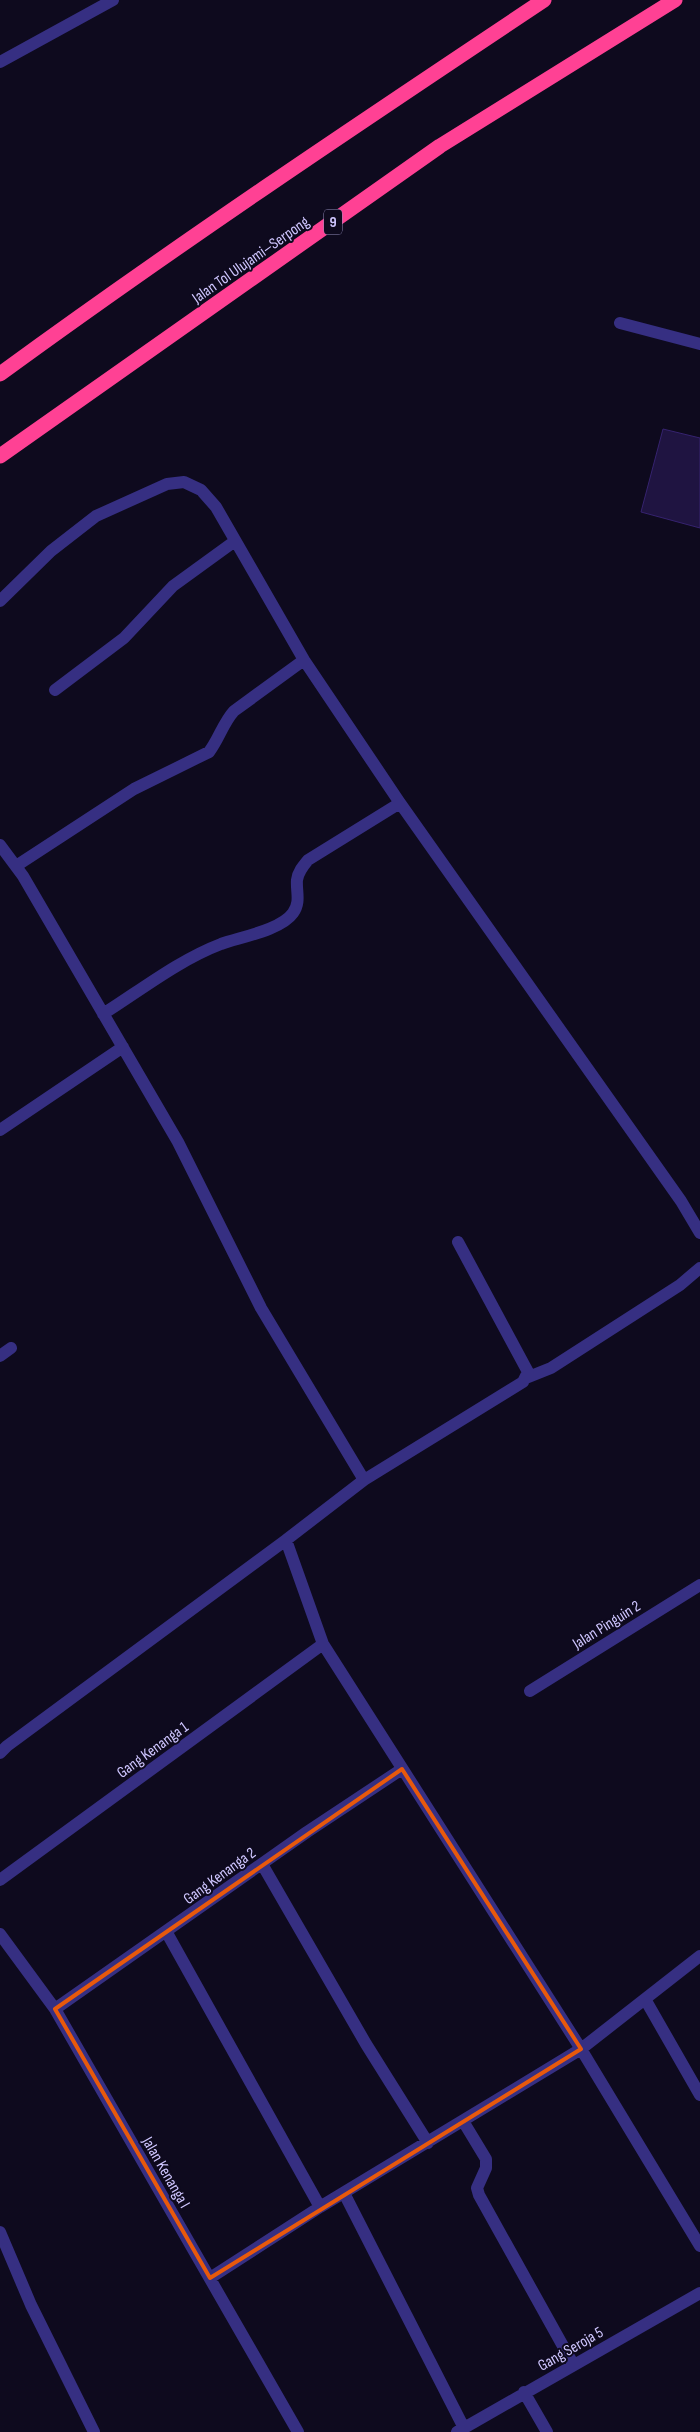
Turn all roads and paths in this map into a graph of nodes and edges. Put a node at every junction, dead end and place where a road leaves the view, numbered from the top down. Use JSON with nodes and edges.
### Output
{"nodes":[{"id":1,"x":113,"y":0,"type":"edge"},
{"id":2,"x":544,"y":0,"type":"edge"},
{"id":3,"x":675,"y":0,"type":"edge"},
{"id":4,"x":0,"y":62,"type":"edge"},
{"id":5,"x":620,"y":323,"type":"dead end"},
{"id":6,"x":700,"y":344,"type":"edge"},
{"id":7,"x":0,"y":374,"type":"edge"},
{"id":8,"x":0,"y":456,"type":"edge"},
{"id":9,"x":235,"y":541,"type":"junction"},
{"id":10,"x":0,"y":601,"type":"edge"},
{"id":11,"x":304,"y":660,"type":"junction"},
{"id":12,"x":55,"y":690,"type":"dead end"},
{"id":13,"x":400,"y":803,"type":"junction"},
{"id":14,"x":0,"y":845,"type":"edge"},
{"id":15,"x":16,"y":866,"type":"junction"},
{"id":16,"x":103,"y":1014,"type":"junction"},
{"id":17,"x":122,"y":1047,"type":"junction"},
{"id":18,"x":0,"y":1130,"type":"edge"},
{"id":19,"x":700,"y":1233,"type":"edge"},
{"id":20,"x":458,"y":1242,"type":"dead end"},
{"id":21,"x":700,"y":1268,"type":"edge"},
{"id":22,"x":11,"y":1348,"type":"dead end"},
{"id":23,"x":0,"y":1356,"type":"edge"},
{"id":24,"x":526,"y":1378,"type":"junction"},
{"id":25,"x":364,"y":1480,"type":"junction"},
{"id":26,"x":286,"y":1540,"type":"junction"},
{"id":27,"x":700,"y":1585,"type":"edge"},
{"id":28,"x":323,"y":1644,"type":"junction"},
{"id":29,"x":530,"y":1691,"type":"dead end"},
{"id":30,"x":0,"y":1753,"type":"edge"},
{"id":31,"x":402,"y":1769,"type":"junction"},
{"id":32,"x":262,"y":1864,"type":"junction"},
{"id":33,"x":0,"y":1880,"type":"edge"},
{"id":34,"x":167,"y":1933,"type":"junction"},
{"id":35,"x":0,"y":1934,"type":"edge"},
{"id":36,"x":700,"y":1956,"type":"edge"},
{"id":37,"x":645,"y":1999,"type":"junction"},
{"id":38,"x":55,"y":2009,"type":"junction"},
{"id":39,"x":581,"y":2049,"type":"junction"},
{"id":40,"x":700,"y":2095,"type":"edge"},
{"id":41,"x":463,"y":2121,"type":"junction"},
{"id":42,"x":428,"y":2143,"type":"junction"},
{"id":43,"x":344,"y":2193,"type":"junction"},
{"id":44,"x":320,"y":2207,"type":"junction"},
{"id":45,"x":1,"y":2236,"type":"edge"},
{"id":46,"x":700,"y":2246,"type":"edge"},
{"id":47,"x":210,"y":2278,"type":"junction"},
{"id":48,"x":700,"y":2293,"type":"edge"},
{"id":49,"x":574,"y":2364,"type":"junction"},
{"id":50,"x":524,"y":2392,"type":"junction"},
{"id":51,"x":460,"y":2430,"type":"edge"},
{"id":52,"x":94,"y":2432,"type":"edge"},
{"id":53,"x":298,"y":2432,"type":"edge"},
{"id":54,"x":547,"y":2432,"type":"edge"}],
"edges":[{"from":1,"to":4,"type":"street"},
{"from":2,"to":7,"type":"highway"},
{"from":3,"to":8,"type":"highway","name":"Jalan Tol Ulujami–Serpong","number":"9"},
{"from":5,"to":6,"type":"street"},
{"from":9,"to":10,"type":"street"},
{"from":9,"to":11,"type":"street"},
{"from":9,"to":12,"type":"street"},
{"from":11,"to":13,"type":"street"},
{"from":11,"to":15,"type":"street"},
{"from":13,"to":16,"type":"street"},
{"from":13,"to":19,"type":"street"},
{"from":14,"to":15,"type":"street"},
{"from":15,"to":16,"type":"street"},
{"from":16,"to":17,"type":"street"},
{"from":17,"to":18,"type":"street"},
{"from":17,"to":25,"type":"street"},
{"from":20,"to":24,"type":"street"},
{"from":21,"to":24,"type":"street"},
{"from":22,"to":23,"type":"street"},
{"from":24,"to":25,"type":"street"},
{"from":25,"to":26,"type":"street"},
{"from":26,"to":28,"type":"street"},
{"from":26,"to":30,"type":"street"},
{"from":27,"to":29,"type":"street","name":"Jalan Pinguin 2"},
{"from":28,"to":31,"type":"street"},
{"from":28,"to":33,"type":"street","name":"Gang Kenanga 1"},
{"from":31,"to":32,"type":"street","name":"Gang Kenanga 2"},
{"from":31,"to":39,"type":"street"},
{"from":32,"to":34,"type":"street","name":"Gang Kenanga 2"},
{"from":32,"to":42,"type":"street"},
{"from":34,"to":38,"type":"street","name":"Gang Kenanga 2"},
{"from":34,"to":44,"type":"street"},
{"from":35,"to":38,"type":"street","name":"Jalan Kenanga I"},
{"from":36,"to":37,"type":"street"},
{"from":37,"to":39,"type":"street"},
{"from":37,"to":40,"type":"street"},
{"from":38,"to":47,"type":"street","name":"Jalan Kenanga I"},
{"from":39,"to":41,"type":"street"},
{"from":39,"to":46,"type":"street"},
{"from":41,"to":42,"type":"street"},
{"from":41,"to":49,"type":"street"},
{"from":42,"to":43,"type":"street"},
{"from":43,"to":44,"type":"street"},
{"from":43,"to":51,"type":"street"},
{"from":44,"to":47,"type":"street"},
{"from":45,"to":52,"type":"street"},
{"from":47,"to":53,"type":"street","name":"Jalan Kenanga I"},
{"from":48,"to":49,"type":"street","name":"Gang Seroja 5"},
{"from":49,"to":50,"type":"street","name":"Gang Seroja 5"},
{"from":50,"to":51,"type":"street","name":"Gang Seroja 5"},
{"from":50,"to":54,"type":"street"}]}
